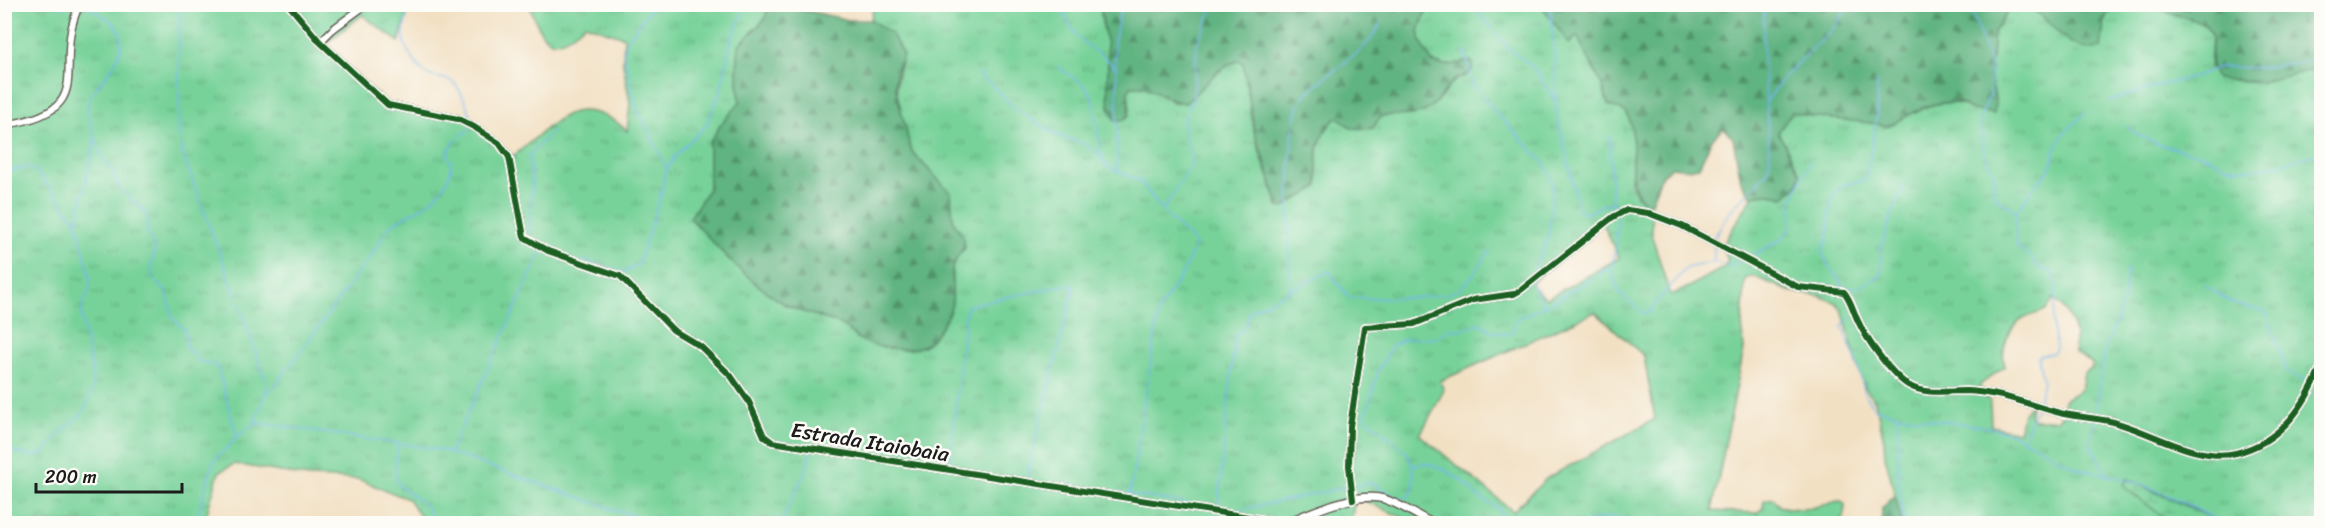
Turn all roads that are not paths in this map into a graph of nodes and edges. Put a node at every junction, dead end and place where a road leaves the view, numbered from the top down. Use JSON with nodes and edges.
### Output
{"nodes":[{"id":1,"x":80,"y":4,"type":"edge"},
{"id":2,"x":288,"y":4,"type":"edge"},
{"id":3,"x":367,"y":4,"type":"edge"},
{"id":4,"x":320,"y":42,"type":"junction"},
{"id":5,"x":4,"y":125,"type":"edge"},
{"id":6,"x":2322,"y":365,"type":"edge"},
{"id":7,"x":1353,"y":500,"type":"junction"},
{"id":8,"x":1289,"y":523,"type":"edge"},
{"id":9,"x":1436,"y":524,"type":"edge"}],
"edges":[{"from":1,"to":5,"type":"street"},
{"from":2,"to":4,"type":"street","name":"Estrada Itaiobaia"},
{"from":3,"to":4,"type":"street"},
{"from":4,"to":8,"type":"street","name":"Estrada Itaiobaia"},
{"from":6,"to":7,"type":"street"},
{"from":7,"to":8,"type":"street"},
{"from":7,"to":9,"type":"street"}]}
